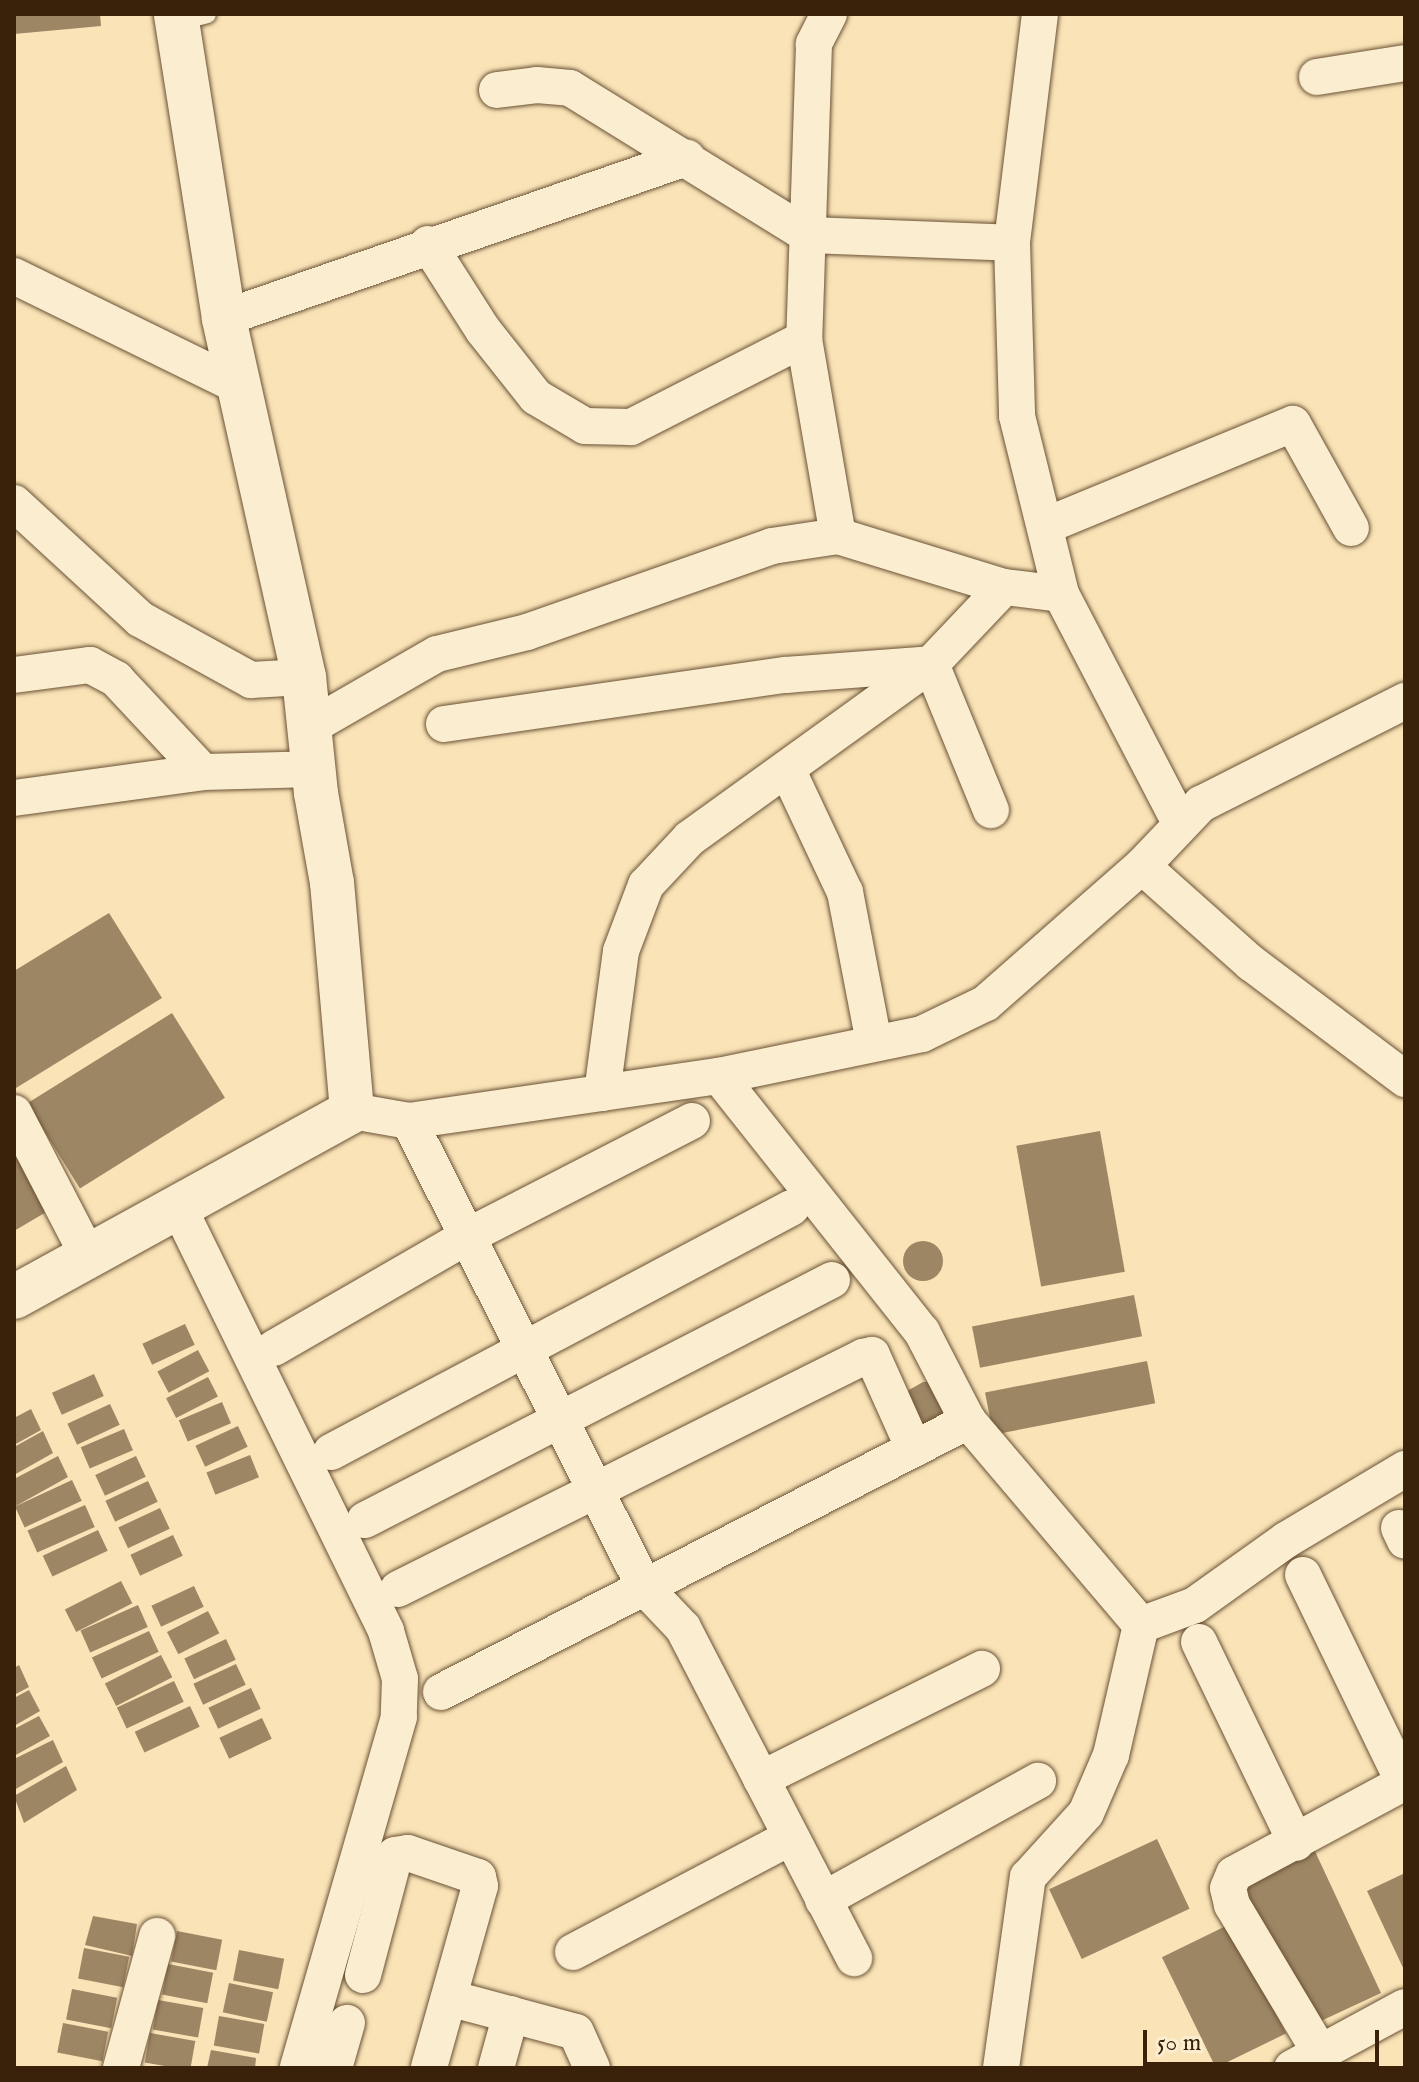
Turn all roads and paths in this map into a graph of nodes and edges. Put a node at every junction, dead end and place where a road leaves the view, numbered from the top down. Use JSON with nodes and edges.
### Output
{"nodes":[{"id":1,"x":829,"y":14,"type":"edge"},
{"id":2,"x":1040,"y":14,"type":"edge"},
{"id":3,"x":186,"y":17,"type":"edge"},
{"id":4,"x":1405,"y":63,"type":"edge"},
{"id":5,"x":1317,"y":77,"type":"dead end"},
{"id":6,"x":497,"y":90,"type":"dead end"},
{"id":7,"x":687,"y":158,"type":"junction"},
{"id":8,"x":808,"y":235,"type":"junction"},
{"id":9,"x":1012,"y":243,"type":"junction"},
{"id":10,"x":428,"y":244,"type":"junction"},
{"id":11,"x":14,"y":276,"type":"edge"},
{"id":12,"x":224,"y":318,"type":"junction"},
{"id":13,"x":804,"y":339,"type":"junction"},
{"id":14,"x":239,"y":386,"type":"junction"},
{"id":15,"x":14,"y":503,"type":"edge"},
{"id":16,"x":1045,"y":526,"type":"junction"},
{"id":17,"x":1351,"y":528,"type":"dead end"},
{"id":18,"x":838,"y":536,"type":"junction"},
{"id":19,"x":1004,"y":587,"type":"junction"},
{"id":20,"x":1061,"y":594,"type":"junction"},
{"id":21,"x":931,"y":664,"type":"junction"},
{"id":22,"x":14,"y":675,"type":"edge"},
{"id":23,"x":304,"y":677,"type":"junction"},
{"id":24,"x":1405,"y":701,"type":"edge"},
{"id":25,"x":444,"y":724,"type":"dead end"},
{"id":26,"x":312,"y":748,"type":"junction"},
{"id":27,"x":787,"y":769,"type":"junction"},
{"id":28,"x":203,"y":772,"type":"junction"},
{"id":29,"x":14,"y":798,"type":"edge"},
{"id":30,"x":991,"y":810,"type":"dead end"},
{"id":31,"x":1180,"y":823,"type":"junction"},
{"id":32,"x":1142,"y":866,"type":"junction"},
{"id":33,"x":874,"y":1043,"type":"junction"},
{"id":34,"x":719,"y":1076,"type":"junction"},
{"id":35,"x":1405,"y":1079,"type":"edge"},
{"id":36,"x":602,"y":1093,"type":"junction"},
{"id":37,"x":352,"y":1111,"type":"junction"},
{"id":38,"x":14,"y":1113,"type":"edge"},
{"id":39,"x":409,"y":1121,"type":"junction"},
{"id":40,"x":692,"y":1121,"type":"dead end"},
{"id":41,"x":178,"y":1206,"type":"junction"},
{"id":42,"x":791,"y":1208,"type":"dead end"},
{"id":43,"x":466,"y":1237,"type":"junction"},
{"id":44,"x":87,"y":1254,"type":"junction"},
{"id":45,"x":832,"y":1280,"type":"dead end"},
{"id":46,"x":14,"y":1297,"type":"edge"},
{"id":47,"x":274,"y":1348,"type":"dead end"},
{"id":48,"x":521,"y":1351,"type":"junction"},
{"id":49,"x":968,"y":1421,"type":"junction"},
{"id":50,"x":559,"y":1423,"type":"junction"},
{"id":51,"x":914,"y":1449,"type":"junction"},
{"id":52,"x":331,"y":1452,"type":"dead end"},
{"id":53,"x":1405,"y":1469,"type":"edge"},
{"id":54,"x":594,"y":1491,"type":"junction"},
{"id":55,"x":365,"y":1520,"type":"dead end"},
{"id":56,"x":1303,"y":1575,"type":"dead end"},
{"id":57,"x":645,"y":1588,"type":"junction"},
{"id":58,"x":398,"y":1589,"type":"dead end"},
{"id":59,"x":1141,"y":1625,"type":"junction"},
{"id":60,"x":1199,"y":1642,"type":"dead end"},
{"id":61,"x":982,"y":1669,"type":"dead end"},
{"id":62,"x":441,"y":1692,"type":"dead end"},
{"id":63,"x":761,"y":1779,"type":"junction"},
{"id":64,"x":1038,"y":1781,"type":"dead end"},
{"id":65,"x":1404,"y":1782,"type":"edge"},
{"id":66,"x":791,"y":1837,"type":"junction"},
{"id":67,"x":1296,"y":1843,"type":"junction"},
{"id":68,"x":823,"y":1900,"type":"junction"},
{"id":69,"x":157,"y":1936,"type":"dead end"},
{"id":70,"x":573,"y":1952,"type":"dead end"},
{"id":71,"x":854,"y":1958,"type":"dead end"},
{"id":72,"x":363,"y":1975,"type":"dead end"},
{"id":73,"x":449,"y":1998,"type":"junction"},
{"id":74,"x":1403,"y":2013,"type":"edge"},
{"id":75,"x":511,"y":2014,"type":"junction"},
{"id":76,"x":347,"y":2023,"type":"dead end"},
{"id":77,"x":1305,"y":2059,"type":"edge"},
{"id":78,"x":121,"y":2068,"type":"edge"},
{"id":79,"x":298,"y":2068,"type":"edge"},
{"id":80,"x":334,"y":2068,"type":"edge"},
{"id":81,"x":429,"y":2068,"type":"edge"},
{"id":82,"x":496,"y":2068,"type":"edge"},
{"id":83,"x":592,"y":2068,"type":"edge"},
{"id":84,"x":1001,"y":2068,"type":"edge"}],
"edges":[{"from":1,"to":8,"type":"street"},
{"from":2,"to":9,"type":"street"},
{"from":3,"to":12,"type":"street"},
{"from":4,"to":5,"type":"street"},
{"from":6,"to":7,"type":"street"},
{"from":7,"to":8,"type":"street"},
{"from":7,"to":10,"type":"street"},
{"from":8,"to":9,"type":"street"},
{"from":8,"to":13,"type":"street"},
{"from":9,"to":16,"type":"street"},
{"from":10,"to":12,"type":"street"},
{"from":10,"to":13,"type":"street"},
{"from":11,"to":14,"type":"street"},
{"from":12,"to":14,"type":"street"},
{"from":13,"to":18,"type":"street"},
{"from":14,"to":23,"type":"street"},
{"from":15,"to":23,"type":"street"},
{"from":16,"to":17,"type":"street"},
{"from":16,"to":20,"type":"street"},
{"from":18,"to":19,"type":"street"},
{"from":18,"to":26,"type":"street"},
{"from":19,"to":20,"type":"street"},
{"from":19,"to":21,"type":"street"},
{"from":20,"to":31,"type":"street"},
{"from":21,"to":25,"type":"street"},
{"from":21,"to":27,"type":"street"},
{"from":21,"to":30,"type":"street"},
{"from":22,"to":28,"type":"street"},
{"from":23,"to":26,"type":"street"},
{"from":24,"to":31,"type":"street"},
{"from":26,"to":28,"type":"street"},
{"from":26,"to":37,"type":"street"},
{"from":27,"to":33,"type":"street"},
{"from":27,"to":36,"type":"street"},
{"from":28,"to":29,"type":"street"},
{"from":31,"to":32,"type":"street"},
{"from":32,"to":33,"type":"street"},
{"from":32,"to":35,"type":"street"},
{"from":33,"to":34,"type":"street"},
{"from":34,"to":36,"type":"street"},
{"from":34,"to":49,"type":"street"},
{"from":36,"to":39,"type":"street"},
{"from":37,"to":39,"type":"street"},
{"from":37,"to":41,"type":"street"},
{"from":38,"to":44,"type":"street"},
{"from":39,"to":43,"type":"street"},
{"from":40,"to":43,"type":"street"},
{"from":41,"to":44,"type":"street"},
{"from":41,"to":79,"type":"street"},
{"from":42,"to":48,"type":"street"},
{"from":43,"to":47,"type":"street"},
{"from":43,"to":48,"type":"street"},
{"from":44,"to":46,"type":"street"},
{"from":45,"to":50,"type":"street"},
{"from":48,"to":50,"type":"street"},
{"from":48,"to":52,"type":"street"},
{"from":49,"to":51,"type":"street"},
{"from":49,"to":59,"type":"street"},
{"from":50,"to":54,"type":"street"},
{"from":50,"to":55,"type":"street"},
{"from":51,"to":54,"type":"street"},
{"from":51,"to":57,"type":"street"},
{"from":53,"to":59,"type":"street"},
{"from":54,"to":57,"type":"street"},
{"from":54,"to":58,"type":"street"},
{"from":56,"to":65,"type":"street"},
{"from":57,"to":62,"type":"street"},
{"from":57,"to":63,"type":"street"},
{"from":59,"to":84,"type":"street"},
{"from":60,"to":67,"type":"street"},
{"from":61,"to":63,"type":"street"},
{"from":63,"to":66,"type":"street"},
{"from":64,"to":68,"type":"street"},
{"from":65,"to":67,"type":"street"},
{"from":66,"to":68,"type":"street"},
{"from":66,"to":70,"type":"street"},
{"from":67,"to":77,"type":"street"},
{"from":68,"to":71,"type":"street"},
{"from":69,"to":78,"type":"street"},
{"from":72,"to":73,"type":"street"},
{"from":73,"to":75,"type":"street"},
{"from":73,"to":81,"type":"street"},
{"from":74,"to":77,"type":"street"},
{"from":75,"to":82,"type":"street"},
{"from":75,"to":83,"type":"street"},
{"from":76,"to":80,"type":"street"}]}
